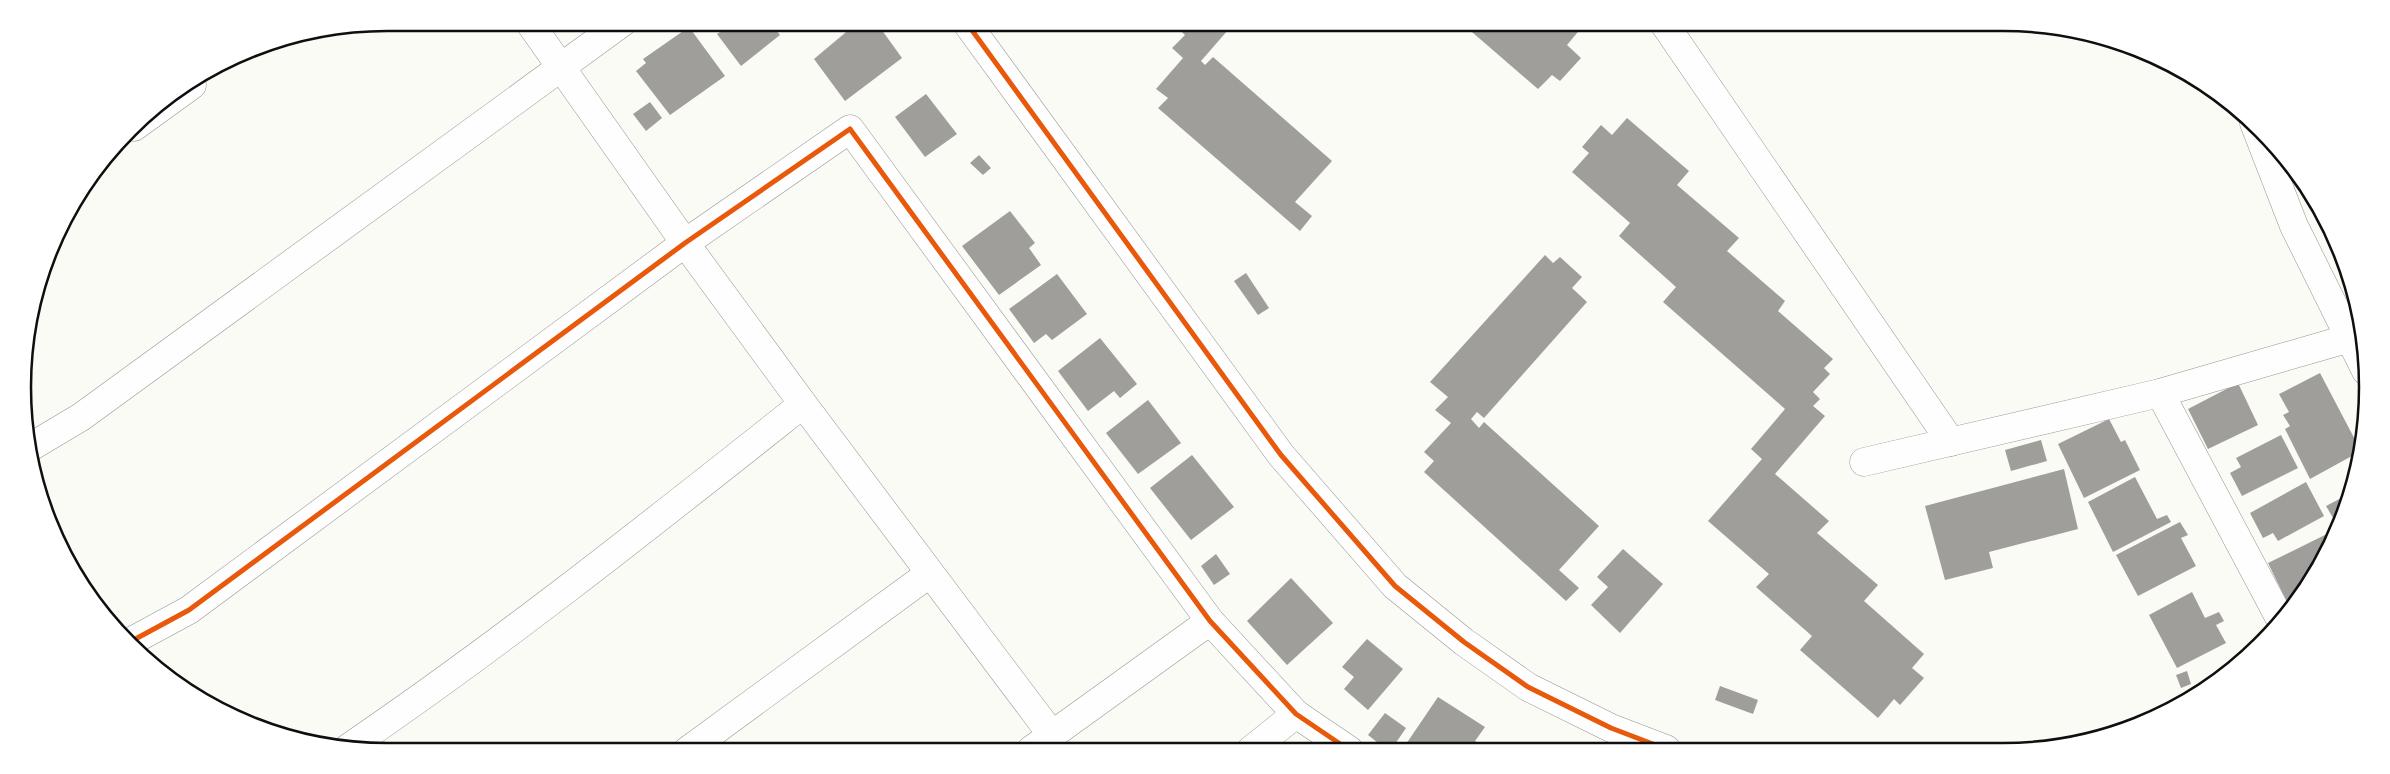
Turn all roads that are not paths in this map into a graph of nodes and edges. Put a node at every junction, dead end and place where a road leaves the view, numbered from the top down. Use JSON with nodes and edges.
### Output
{"nodes":[{"id":1,"x":536,"y":31,"type":"edge"},
{"id":2,"x":611,"y":31,"type":"edge"},
{"id":3,"x":973,"y":31,"type":"edge"},
{"id":4,"x":1669,"y":31,"type":"edge"},
{"id":5,"x":562,"y":67,"type":"junction"},
{"id":6,"x":2262,"y":142,"type":"edge"},
{"id":7,"x":685,"y":243,"type":"junction"},
{"id":8,"x":2350,"y":338,"type":"junction"},
{"id":9,"x":2357,"y":352,"type":"edge"},
{"id":10,"x":2160,"y":393,"type":"junction"},
{"id":11,"x":803,"y":404,"type":"junction"},
{"id":12,"x":1951,"y":442,"type":"junction"},
{"id":13,"x":36,"y":444,"type":"edge"},
{"id":14,"x":1864,"y":462,"type":"dead end"},
{"id":15,"x":929,"y":574,"type":"junction"},
{"id":16,"x":2277,"y":613,"type":"edge"},
{"id":17,"x":1210,"y":621,"type":"junction"},
{"id":18,"x":135,"y":639,"type":"edge"},
{"id":19,"x":1296,"y":714,"type":"junction"},
{"id":20,"x":358,"y":741,"type":"edge"},
{"id":21,"x":1042,"y":742,"type":"edge"},
{"id":22,"x":698,"y":743,"type":"edge"},
{"id":23,"x":1260,"y":743,"type":"edge"},
{"id":24,"x":1339,"y":743,"type":"edge"},
{"id":25,"x":1651,"y":743,"type":"edge"}],
"edges":[{"from":1,"to":5,"type":"street"},
{"from":2,"to":5,"type":"street"},
{"from":3,"to":25,"type":"street"},
{"from":4,"to":12,"type":"street"},
{"from":5,"to":7,"type":"street"},
{"from":5,"to":13,"type":"street"},
{"from":6,"to":8,"type":"street"},
{"from":7,"to":11,"type":"street"},
{"from":7,"to":17,"type":"street"},
{"from":7,"to":18,"type":"street"},
{"from":8,"to":9,"type":"street"},
{"from":8,"to":10,"type":"street"},
{"from":10,"to":12,"type":"street"},
{"from":10,"to":16,"type":"street"},
{"from":11,"to":15,"type":"street"},
{"from":11,"to":20,"type":"street"},
{"from":12,"to":14,"type":"street"},
{"from":15,"to":21,"type":"street"},
{"from":15,"to":22,"type":"street"},
{"from":17,"to":19,"type":"street"},
{"from":17,"to":21,"type":"street"},
{"from":19,"to":23,"type":"street"},
{"from":19,"to":24,"type":"street"}]}
